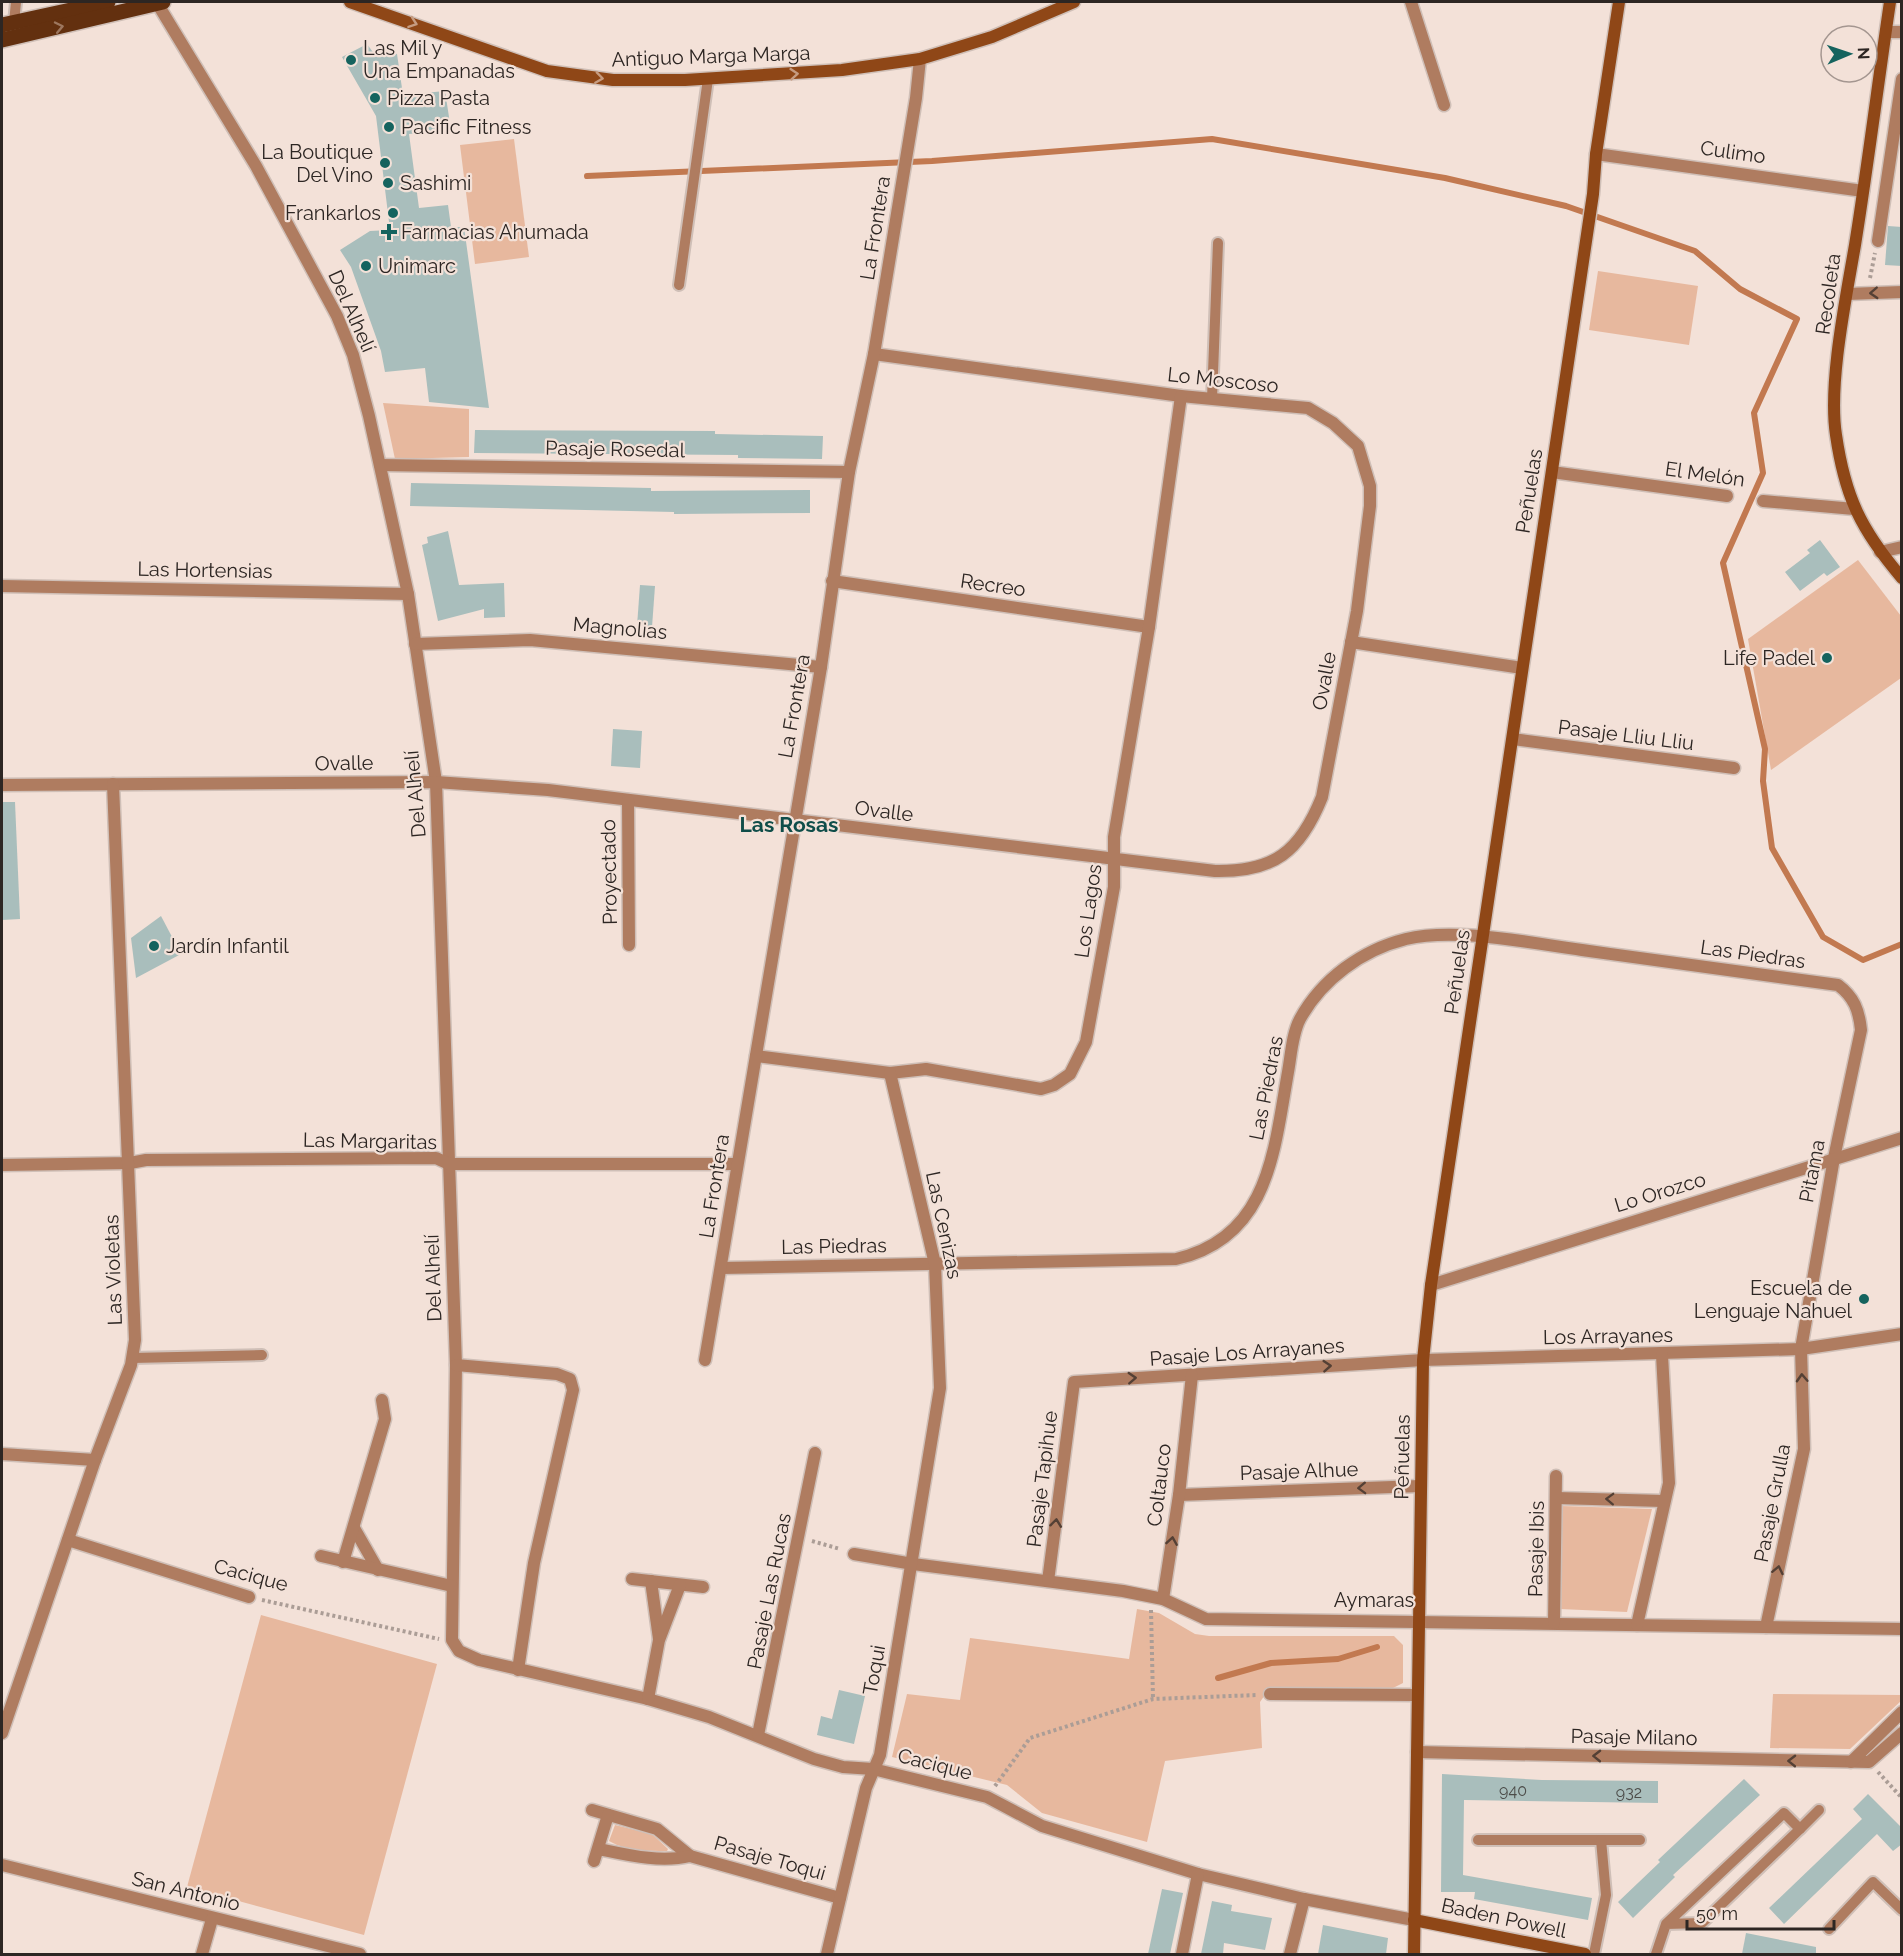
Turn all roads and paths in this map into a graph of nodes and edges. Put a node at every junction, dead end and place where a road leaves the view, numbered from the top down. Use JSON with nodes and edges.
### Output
{"nodes":[{"id":1,"x":16,"y":2,"type":"edge"},
{"id":2,"x":101,"y":2,"type":"edge"},
{"id":3,"x":159,"y":2,"type":"edge"},
{"id":4,"x":350,"y":2,"type":"edge"},
{"id":5,"x":1074,"y":2,"type":"edge"},
{"id":6,"x":1412,"y":2,"type":"edge"},
{"id":7,"x":1619,"y":2,"type":"edge"},
{"id":8,"x":1890,"y":2,"type":"edge"},
{"id":9,"x":1062,"y":5,"type":"edge"},
{"id":10,"x":8,"y":24,"type":"edge"},
{"id":11,"x":1886,"y":32,"type":"junction"},
{"id":12,"x":1902,"y":32,"type":"edge"},
{"id":13,"x":2,"y":40,"type":"edge"},
{"id":14,"x":920,"y":59,"type":"junction"},
{"id":15,"x":708,"y":79,"type":"junction"},
{"id":16,"x":1902,"y":79,"type":"edge"},
{"id":17,"x":1444,"y":105,"type":"dead end"},
{"id":18,"x":1596,"y":154,"type":"junction"},
{"id":19,"x":1863,"y":190,"type":"junction"},
{"id":20,"x":1878,"y":242,"type":"joint"},
{"id":21,"x":1218,"y":243,"type":"dead end"},
{"id":22,"x":679,"y":285,"type":"dead end"},
{"id":23,"x":1902,"y":292,"type":"edge"},
{"id":24,"x":1866,"y":293,"type":"junction"},
{"id":25,"x":1847,"y":294,"type":"junction"},
{"id":26,"x":874,"y":354,"type":"junction"},
{"id":27,"x":1181,"y":396,"type":"junction"},
{"id":28,"x":1212,"y":399,"type":"junction"},
{"id":29,"x":380,"y":465,"type":"junction"},
{"id":30,"x":849,"y":472,"type":"junction"},
{"id":31,"x":1552,"y":472,"type":"junction"},
{"id":32,"x":1727,"y":496,"type":"dead end"},
{"id":33,"x":1763,"y":501,"type":"dead end"},
{"id":34,"x":1854,"y":509,"type":"junction"},
{"id":35,"x":1902,"y":547,"type":"edge"},
{"id":36,"x":1880,"y":552,"type":"junction"},
{"id":37,"x":1902,"y":578,"type":"edge"},
{"id":38,"x":832,"y":581,"type":"junction"},
{"id":39,"x":2,"y":586,"type":"edge"},
{"id":40,"x":408,"y":594,"type":"junction"},
{"id":41,"x":1149,"y":627,"type":"junction"},
{"id":42,"x":1351,"y":642,"type":"junction"},
{"id":43,"x":415,"y":644,"type":"junction"},
{"id":44,"x":821,"y":667,"type":"junction"},
{"id":45,"x":1522,"y":668,"type":"junction"},
{"id":46,"x":1512,"y":739,"type":"junction"},
{"id":47,"x":1734,"y":768,"type":"dead end"},
{"id":48,"x":436,"y":782,"type":"junction"},
{"id":49,"x":113,"y":784,"type":"junction"},
{"id":50,"x":2,"y":785,"type":"edge"},
{"id":51,"x":628,"y":800,"type":"junction"},
{"id":52,"x":795,"y":819,"type":"junction"},
{"id":53,"x":1115,"y":860,"type":"junction"},
{"id":54,"x":1482,"y":936,"type":"junction"},
{"id":55,"x":629,"y":945,"type":"dead end"},
{"id":56,"x":1855,"y":1002,"type":"joint"},
{"id":57,"x":756,"y":1056,"type":"junction"},
{"id":58,"x":890,"y":1072,"type":"junction"},
{"id":59,"x":1902,"y":1137,"type":"edge"},
{"id":60,"x":1834,"y":1158,"type":"junction"},
{"id":61,"x":130,"y":1163,"type":"junction"},
{"id":62,"x":449,"y":1164,"type":"junction"},
{"id":63,"x":737,"y":1164,"type":"junction"},
{"id":64,"x":2,"y":1165,"type":"edge"},
{"id":65,"x":935,"y":1264,"type":"junction"},
{"id":66,"x":721,"y":1268,"type":"junction"},
{"id":67,"x":1431,"y":1285,"type":"junction"},
{"id":68,"x":1902,"y":1334,"type":"edge"},
{"id":69,"x":1801,"y":1349,"type":"junction"},
{"id":70,"x":1662,"y":1354,"type":"junction"},
{"id":71,"x":262,"y":1355,"type":"dead end"},
{"id":72,"x":132,"y":1358,"type":"junction"},
{"id":73,"x":705,"y":1360,"type":"dead end"},
{"id":74,"x":1423,"y":1360,"type":"junction"},
{"id":75,"x":456,"y":1365,"type":"junction"},
{"id":76,"x":1192,"y":1375,"type":"junction"},
{"id":77,"x":1074,"y":1382,"type":"joint"},
{"id":78,"x":940,"y":1388,"type":"joint"},
{"id":79,"x":382,"y":1400,"type":"dead end"},
{"id":80,"x":815,"y":1453,"type":"dead end"},
{"id":81,"x":2,"y":1454,"type":"edge"},
{"id":82,"x":95,"y":1460,"type":"junction"},
{"id":83,"x":1556,"y":1476,"type":"dead end"},
{"id":84,"x":1420,"y":1486,"type":"junction"},
{"id":85,"x":1179,"y":1495,"type":"junction"},
{"id":86,"x":1557,"y":1498,"type":"junction"},
{"id":87,"x":1663,"y":1501,"type":"junction"},
{"id":88,"x":354,"y":1528,"type":"junction"},
{"id":89,"x":800,"y":1537,"type":"junction"},
{"id":90,"x":68,"y":1540,"type":"junction"},
{"id":91,"x":854,"y":1554,"type":"joint"},
{"id":92,"x":321,"y":1556,"type":"dead end"},
{"id":93,"x":344,"y":1562,"type":"junction"},
{"id":94,"x":913,"y":1564,"type":"junction"},
{"id":95,"x":378,"y":1570,"type":"junction"},
{"id":96,"x":632,"y":1578,"type":"dead end"},
{"id":97,"x":651,"y":1581,"type":"junction"},
{"id":98,"x":1048,"y":1581,"type":"junction"},
{"id":99,"x":680,"y":1585,"type":"junction"},
{"id":100,"x":452,"y":1586,"type":"junction"},
{"id":101,"x":703,"y":1587,"type":"dead end"},
{"id":102,"x":249,"y":1597,"type":"joint"},
{"id":103,"x":1157,"y":1598,"type":"junction"},
{"id":104,"x":1902,"y":1617,"type":"edge"},
{"id":105,"x":1419,"y":1620,"type":"junction"},
{"id":106,"x":1554,"y":1623,"type":"junction"},
{"id":107,"x":1637,"y":1625,"type":"junction"},
{"id":108,"x":1766,"y":1627,"type":"junction"},
{"id":109,"x":1898,"y":1629,"type":"edge"},
{"id":110,"x":426,"y":1638,"type":"dead end"},
{"id":111,"x":452,"y":1640,"type":"joint"},
{"id":112,"x":659,"y":1640,"type":"junction"},
{"id":113,"x":518,"y":1670,"type":"junction"},
{"id":114,"x":1270,"y":1694,"type":"joint"},
{"id":115,"x":1416,"y":1695,"type":"junction"},
{"id":116,"x":648,"y":1699,"type":"junction"},
{"id":117,"x":1153,"y":1699,"type":"junction"},
{"id":118,"x":1902,"y":1712,"type":"edge"},
{"id":119,"x":2,"y":1733,"type":"edge"},
{"id":120,"x":1902,"y":1733,"type":"edge"},
{"id":121,"x":758,"y":1735,"type":"junction"},
{"id":122,"x":1417,"y":1752,"type":"junction"},
{"id":123,"x":1851,"y":1762,"type":"junction"},
{"id":124,"x":1869,"y":1762,"type":"junction"},
{"id":125,"x":873,"y":1769,"type":"junction"},
{"id":126,"x":987,"y":1797,"type":"junction"},
{"id":127,"x":1902,"y":1798,"type":"edge"},
{"id":128,"x":592,"y":1810,"type":"dead end"},
{"id":129,"x":1819,"y":1810,"type":"dead end"},
{"id":130,"x":608,"y":1815,"type":"junction"},
{"id":131,"x":1800,"y":1829,"type":"junction"},
{"id":132,"x":1478,"y":1840,"type":"dead end"},
{"id":133,"x":1601,"y":1840,"type":"junction"},
{"id":134,"x":1640,"y":1840,"type":"dead end"},
{"id":135,"x":690,"y":1856,"type":"junction"},
{"id":136,"x":2,"y":1865,"type":"edge"},
{"id":137,"x":1198,"y":1874,"type":"junction"},
{"id":138,"x":840,"y":1898,"type":"junction"},
{"id":139,"x":1304,"y":1899,"type":"junction"},
{"id":140,"x":1902,"y":1910,"type":"edge"},
{"id":141,"x":212,"y":1918,"type":"junction"},
{"id":142,"x":1414,"y":1920,"type":"junction"},
{"id":143,"x":1666,"y":1924,"type":"junction"},
{"id":144,"x":1829,"y":1929,"type":"dead end"},
{"id":145,"x":1541,"y":1950,"type":"edge"},
{"id":146,"x":202,"y":1954,"type":"edge"},
{"id":147,"x":360,"y":1954,"type":"edge"},
{"id":148,"x":827,"y":1954,"type":"edge"},
{"id":149,"x":1182,"y":1954,"type":"edge"},
{"id":150,"x":1290,"y":1954,"type":"edge"},
{"id":151,"x":1414,"y":1954,"type":"edge"},
{"id":152,"x":1585,"y":1954,"type":"edge"},
{"id":153,"x":1594,"y":1954,"type":"edge"},
{"id":154,"x":1656,"y":1954,"type":"edge"}],
"edges":[{"from":1,"to":10,"type":"lane"},
{"from":2,"to":10,"type":"main road"},
{"from":13,"to":3,"type":"main road","one_way":true},
{"from":3,"to":29,"type":"street","name":"Del Alhelí"},
{"from":4,"to":15,"type":"street","name":"Antiguo Marga Marga","one_way":true},
{"from":5,"to":9,"type":"street","name":"Antiguo Marga Marga"},
{"from":6,"to":17,"type":"street"},
{"from":7,"to":18,"type":"street","name":"Peñuelas"},
{"from":8,"to":11,"type":"street","name":"Recoleta"},
{"from":9,"to":14,"type":"street","name":"Antiguo Marga Marga"},
{"from":11,"to":12,"type":"street"},
{"from":11,"to":19,"type":"street","name":"Recoleta"},
{"from":15,"to":14,"type":"street","name":"Antiguo Marga Marga","one_way":true},
{"from":14,"to":26,"type":"street","name":"La Frontera"},
{"from":15,"to":22,"type":"lane"},
{"from":16,"to":20,"type":"street"},
{"from":18,"to":19,"type":"street","name":"Culimo"},
{"from":18,"to":31,"type":"street","name":"Peñuelas"},
{"from":19,"to":25,"type":"street","name":"Recoleta"},
{"from":20,"to":24,"type":"path"},
{"from":21,"to":28,"type":"lane"},
{"from":23,"to":24,"type":"street","one_way":true},
{"from":24,"to":25,"type":"street"},
{"from":25,"to":34,"type":"street","name":"Recoleta"},
{"from":26,"to":27,"type":"street","name":"Lo Moscoso"},
{"from":26,"to":30,"type":"street","name":"La Frontera"},
{"from":27,"to":28,"type":"street","name":"Lo Moscoso"},
{"from":27,"to":41,"type":"street","name":"Los Lagos"},
{"from":28,"to":42,"type":"street","name":"Lo Moscoso"},
{"from":29,"to":30,"type":"street","name":"Pasaje Rosedal"},
{"from":29,"to":40,"type":"street","name":"Del Alhelí"},
{"from":30,"to":38,"type":"street","name":"La Frontera"},
{"from":31,"to":32,"type":"street","name":"El Melón"},
{"from":31,"to":45,"type":"street","name":"Peñuelas"},
{"from":33,"to":34,"type":"street","name":"El Melón"},
{"from":34,"to":36,"type":"street","name":"Recoleta"},
{"from":35,"to":36,"type":"street"},
{"from":36,"to":37,"type":"street","name":"Recoleta"},
{"from":38,"to":41,"type":"street","name":"Recreo"},
{"from":38,"to":44,"type":"street","name":"La Frontera"},
{"from":39,"to":40,"type":"street","name":"Las Hortensias"},
{"from":40,"to":43,"type":"street","name":"Del Alhelí"},
{"from":41,"to":53,"type":"street","name":"Los Lagos"},
{"from":42,"to":45,"type":"street","name":"Ovalle"},
{"from":42,"to":53,"type":"street","name":"Ovalle"},
{"from":43,"to":44,"type":"street","name":"Magnolias"},
{"from":43,"to":48,"type":"street","name":"Del Alhelí"},
{"from":44,"to":52,"type":"street","name":"La Frontera"},
{"from":45,"to":46,"type":"street","name":"Peñuelas"},
{"from":46,"to":47,"type":"street","name":"Pasaje Lliu Lliu"},
{"from":46,"to":54,"type":"street","name":"Peñuelas"},
{"from":48,"to":49,"type":"street","name":"Ovalle"},
{"from":48,"to":51,"type":"street","name":"Ovalle"},
{"from":48,"to":62,"type":"street","name":"Del Alhelí"},
{"from":49,"to":50,"type":"street","name":"Ovalle"},
{"from":49,"to":61,"type":"street","name":"Las Violetas"},
{"from":51,"to":52,"type":"street","name":"Ovalle"},
{"from":51,"to":55,"type":"street","name":"Proyectado"},
{"from":52,"to":53,"type":"street","name":"Ovalle"},
{"from":52,"to":57,"type":"street","name":"La Frontera"},
{"from":53,"to":58,"type":"street","name":"Los Lagos"},
{"from":54,"to":56,"type":"street","name":"Las Piedras"},
{"from":54,"to":65,"type":"street","name":"Las Piedras"},
{"from":54,"to":67,"type":"street","name":"Peñuelas"},
{"from":56,"to":60,"type":"street","name":"Pitama"},
{"from":57,"to":58,"type":"street","name":"Los Lagos"},
{"from":57,"to":63,"type":"street","name":"La Frontera"},
{"from":58,"to":65,"type":"street","name":"Las Cenizas"},
{"from":59,"to":60,"type":"street","name":"Lo Orozco"},
{"from":60,"to":67,"type":"street","name":"Lo Orozco"},
{"from":60,"to":69,"type":"street","name":"Pitama"},
{"from":61,"to":62,"type":"street","name":"Las Margaritas"},
{"from":61,"to":64,"type":"street","name":"Las Margaritas"},
{"from":61,"to":72,"type":"street","name":"Las Violetas"},
{"from":62,"to":63,"type":"street","name":"Las Margaritas"},
{"from":62,"to":75,"type":"street","name":"Del Alhelí"},
{"from":63,"to":66,"type":"street","name":"La Frontera"},
{"from":65,"to":66,"type":"street","name":"Las Piedras"},
{"from":65,"to":78,"type":"street","name":"Las Cenizas"},
{"from":66,"to":73,"type":"street","name":"La Frontera"},
{"from":67,"to":74,"type":"street","name":"Peñuelas"},
{"from":68,"to":69,"type":"street","name":"Los Arrayanes"},
{"from":69,"to":70,"type":"street","name":"Los Arrayanes"},
{"from":108,"to":69,"type":"street","name":"Pasaje Grulla","one_way":true},
{"from":70,"to":74,"type":"street","name":"Los Arrayanes"},
{"from":70,"to":87,"type":"street"},
{"from":71,"to":72,"type":"lane"},
{"from":72,"to":82,"type":"street","name":"Las Violetas"},
{"from":76,"to":74,"type":"street","name":"Pasaje Los Arrayanes","one_way":true},
{"from":74,"to":84,"type":"street","name":"Peñuelas"},
{"from":75,"to":100,"type":"street","name":"Del Alhelí"},
{"from":75,"to":113,"type":"street"},
{"from":77,"to":76,"type":"street","name":"Pasaje Los Arrayanes","one_way":true},
{"from":76,"to":85,"type":"street","name":"Coltauco"},
{"from":98,"to":77,"type":"street","name":"Pasaje Tapihue","one_way":true},
{"from":78,"to":94,"type":"street","name":"Toqui"},
{"from":79,"to":88,"type":"street"},
{"from":80,"to":89,"type":"street","name":"Pasaje Las Rucas"},
{"from":81,"to":82,"type":"street"},
{"from":82,"to":90,"type":"street","name":"Las Violetas"},
{"from":83,"to":86,"type":"street","name":"Pasaje Ibis"},
{"from":84,"to":85,"type":"street","name":"Pasaje Alhue","one_way":true},
{"from":84,"to":105,"type":"street","name":"Peñuelas"},
{"from":103,"to":85,"type":"street","name":"Coltauco","one_way":true},
{"from":87,"to":86,"type":"street","one_way":true},
{"from":86,"to":106,"type":"street","name":"Pasaje Ibis"},
{"from":87,"to":107,"type":"street"},
{"from":88,"to":93,"type":"street"},
{"from":88,"to":95,"type":"street"},
{"from":89,"to":91,"type":"path"},
{"from":89,"to":121,"type":"street","name":"Pasaje Las Rucas"},
{"from":90,"to":102,"type":"street","name":"Cacique"},
{"from":90,"to":119,"type":"street","name":"Las Violetas"},
{"from":91,"to":94,"type":"street","name":"Aymaras"},
{"from":92,"to":93,"type":"street"},
{"from":93,"to":95,"type":"street"},
{"from":94,"to":98,"type":"street","name":"Aymaras"},
{"from":94,"to":125,"type":"street","name":"Toqui"},
{"from":95,"to":100,"type":"street"},
{"from":96,"to":97,"type":"street"},
{"from":97,"to":99,"type":"street"},
{"from":97,"to":112,"type":"street"},
{"from":98,"to":103,"type":"street","name":"Aymaras"},
{"from":99,"to":101,"type":"street"},
{"from":99,"to":112,"type":"street"},
{"from":100,"to":111,"type":"street","name":"Del Alhelí"},
{"from":102,"to":110,"type":"path","name":"Cacique"},
{"from":103,"to":105,"type":"street","name":"Aymaras"},
{"from":103,"to":117,"type":"path"},
{"from":104,"to":109,"type":"street"},
{"from":105,"to":106,"type":"street","name":"Aymaras"},
{"from":105,"to":115,"type":"street","name":"Peñuelas"},
{"from":106,"to":107,"type":"street","name":"Aymaras"},
{"from":107,"to":108,"type":"street","name":"Aymaras"},
{"from":108,"to":109,"type":"street","name":"Aymaras"},
{"from":111,"to":113,"type":"street","name":"Cacique"},
{"from":112,"to":116,"type":"street"},
{"from":113,"to":116,"type":"street","name":"Cacique"},
{"from":114,"to":115,"type":"street"},
{"from":114,"to":117,"type":"path"},
{"from":115,"to":122,"type":"street","name":"Peñuelas"},
{"from":116,"to":121,"type":"street","name":"Cacique"},
{"from":117,"to":126,"type":"path"},
{"from":118,"to":123,"type":"street"},
{"from":120,"to":124,"type":"street"},
{"from":121,"to":125,"type":"street","name":"Cacique"},
{"from":123,"to":122,"type":"street","name":"Pasaje Milano","one_way":true},
{"from":122,"to":142,"type":"street","name":"Peñuelas"},
{"from":123,"to":124,"type":"street","name":"Pasaje Milano"},
{"from":124,"to":127,"type":"path"},
{"from":125,"to":126,"type":"street","name":"Cacique"},
{"from":125,"to":138,"type":"street","name":"Toqui"},
{"from":126,"to":137,"type":"street","name":"Cacique"},
{"from":128,"to":130,"type":"street","name":"Pasaje Toqui"},
{"from":129,"to":131,"type":"lane"},
{"from":130,"to":135,"type":"street","name":"Pasaje Toqui"},
{"from":130,"to":135,"type":"street","name":"Pasaje Toqui"},
{"from":131,"to":143,"type":"lane"},
{"from":131,"to":143,"type":"lane"},
{"from":132,"to":133,"type":"lane"},
{"from":133,"to":134,"type":"lane"},
{"from":133,"to":153,"type":"lane"},
{"from":135,"to":138,"type":"street","name":"Pasaje Toqui"},
{"from":136,"to":141,"type":"street","name":"San Antonio"},
{"from":137,"to":139,"type":"street","name":"Cacique"},
{"from":137,"to":149,"type":"street"},
{"from":138,"to":148,"type":"street","name":"Toqui"},
{"from":139,"to":142,"type":"street","name":"Cacique"},
{"from":139,"to":150,"type":"street"},
{"from":140,"to":144,"type":"lane"},
{"from":141,"to":146,"type":"street"},
{"from":141,"to":147,"type":"street","name":"San Antonio"},
{"from":142,"to":145,"type":"street","name":"Baden Powell"},
{"from":142,"to":151,"type":"street","name":"Peñuelas"},
{"from":143,"to":154,"type":"lane"},
{"from":145,"to":152,"type":"street","name":"Baden Powell"}]}
